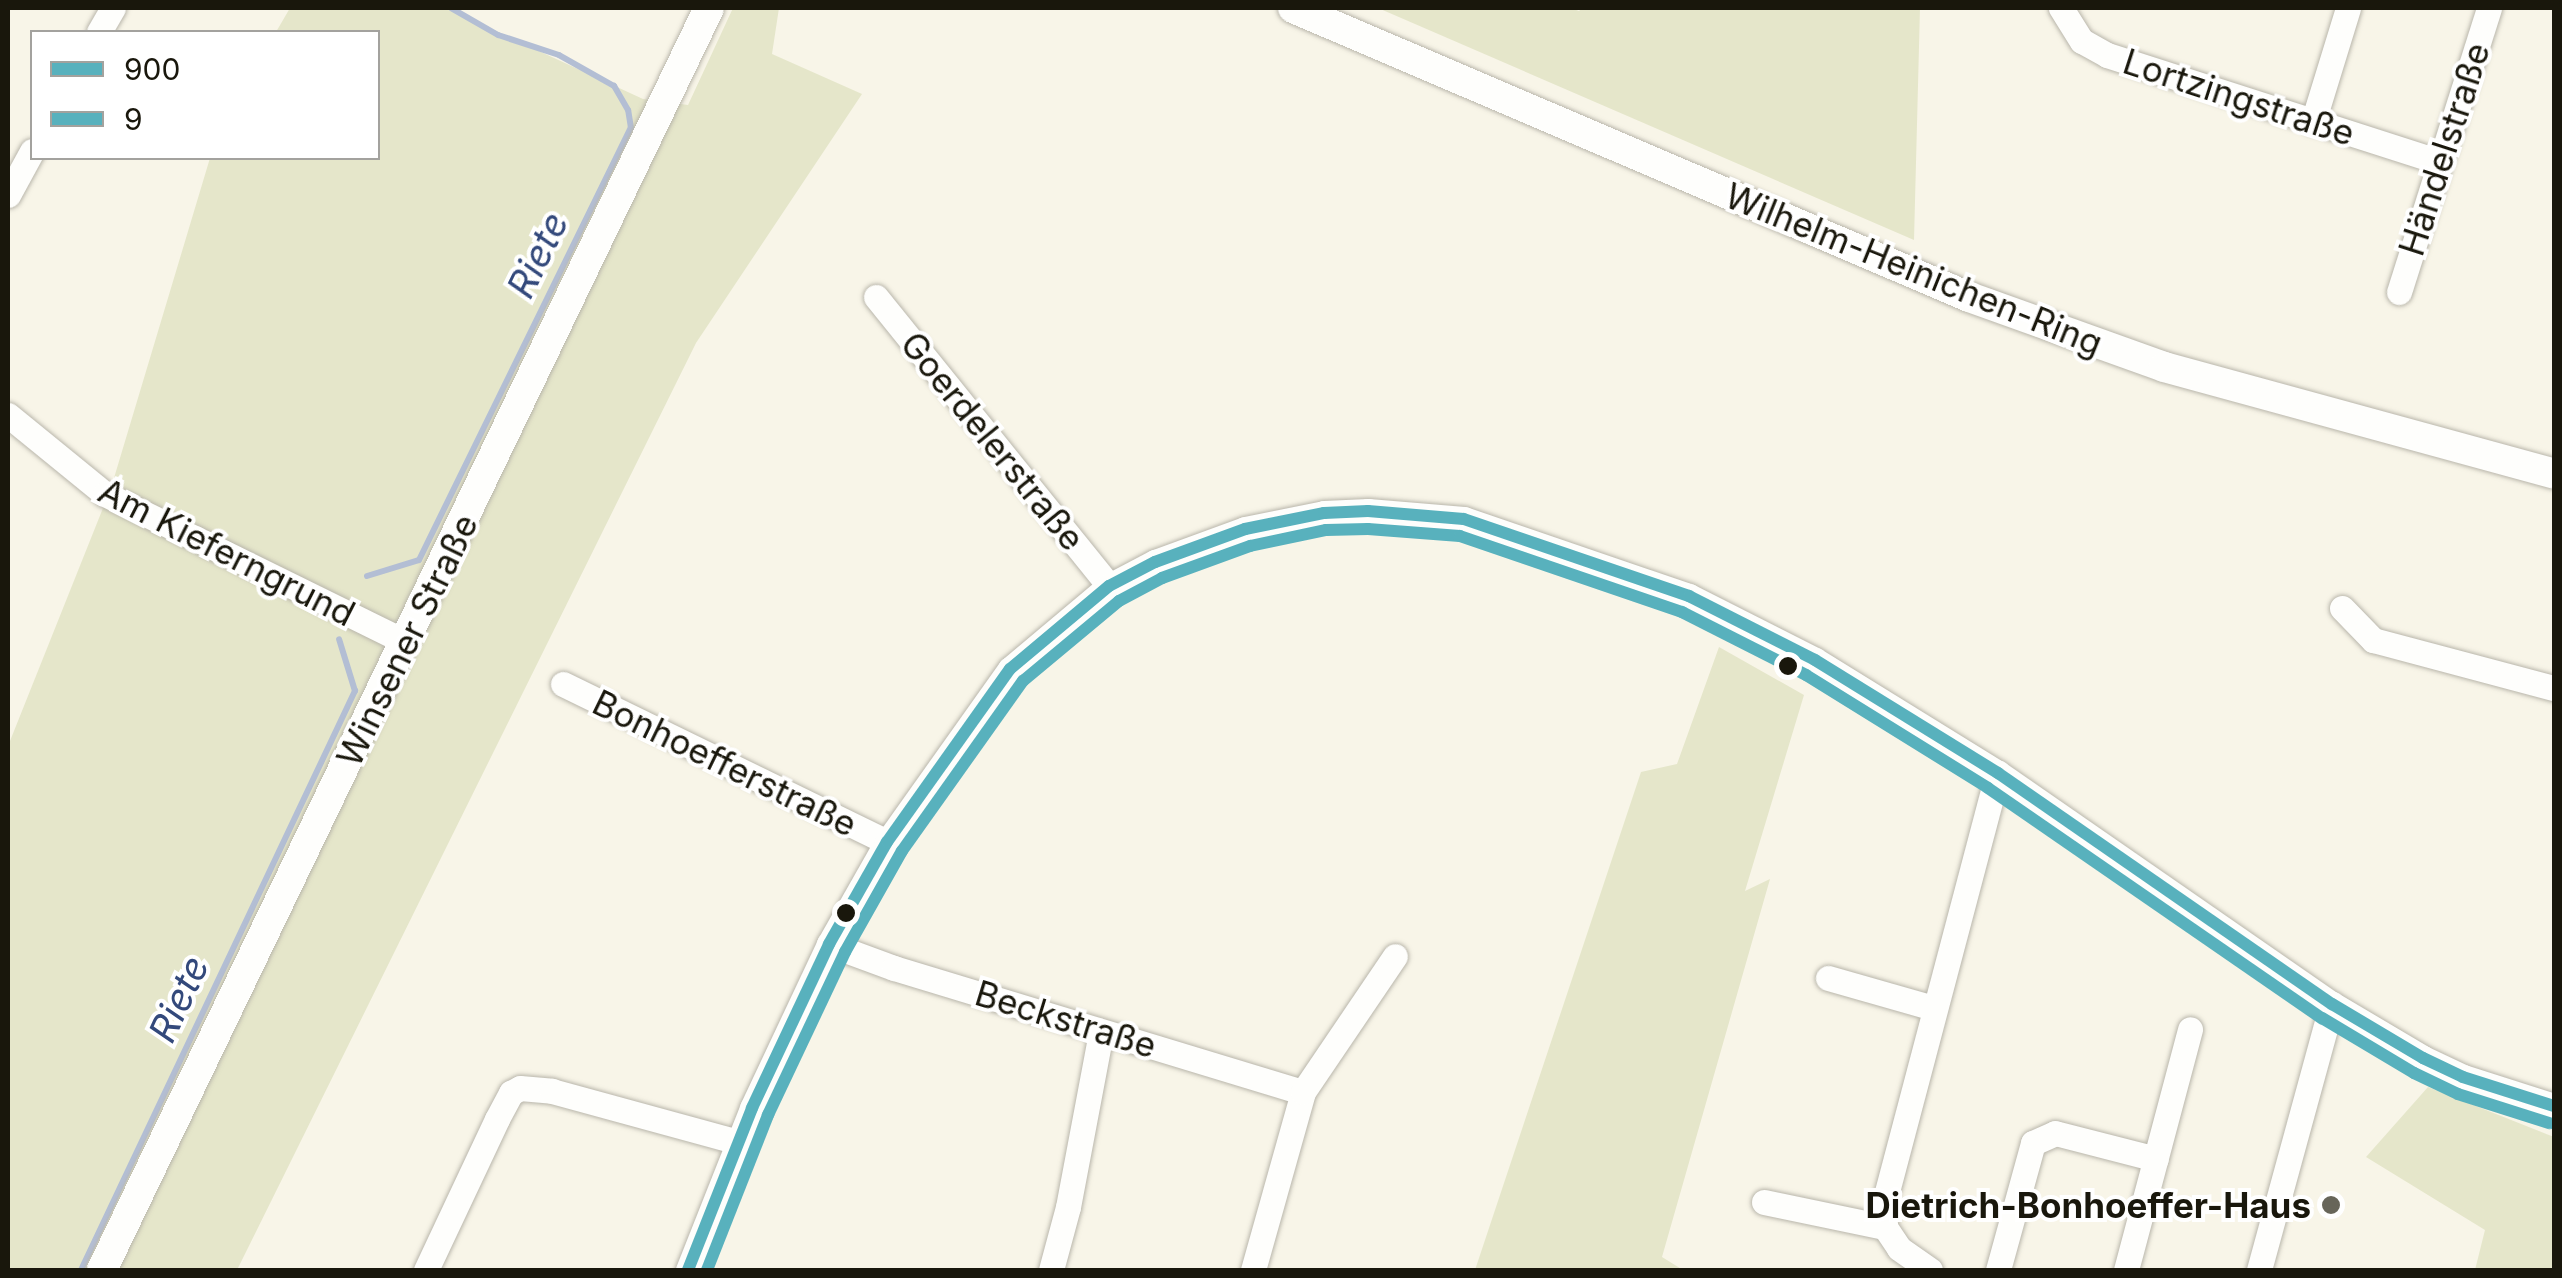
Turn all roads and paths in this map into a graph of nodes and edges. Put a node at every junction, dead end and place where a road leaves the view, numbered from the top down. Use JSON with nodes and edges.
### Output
{"nodes":[{"id":1,"x":113,"y":8,"type":"edge"},
{"id":2,"x":1294,"y":8,"type":"edge"},
{"id":3,"x":2061,"y":8,"type":"edge"},
{"id":4,"x":2348,"y":8,"type":"edge"},
{"id":5,"x":2489,"y":8,"type":"edge"},
{"id":6,"x":708,"y":12,"type":"edge"},
{"id":7,"x":100,"y":30,"type":"edge"},
{"id":8,"x":2313,"y":122,"type":"junction"},
{"id":9,"x":30,"y":155,"type":"edge"},
{"id":10,"x":2437,"y":161,"type":"junction"},
{"id":11,"x":8,"y":195,"type":"edge"},
{"id":12,"x":2399,"y":292,"type":"dead end"},
{"id":13,"x":876,"y":297,"type":"dead end"},
{"id":14,"x":8,"y":415,"type":"edge"},
{"id":15,"x":2554,"y":474,"type":"edge"},
{"id":16,"x":1109,"y":586,"type":"junction"},
{"id":17,"x":2342,"y":608,"type":"dead end"},
{"id":18,"x":406,"y":642,"type":"junction"},
{"id":19,"x":564,"y":684,"type":"dead end"},
{"id":20,"x":2554,"y":688,"type":"edge"},
{"id":21,"x":1998,"y":773,"type":"junction"},
{"id":22,"x":886,"y":842,"type":"junction"},
{"id":23,"x":829,"y":944,"type":"junction"},
{"id":24,"x":1395,"y":956,"type":"dead end"},
{"id":25,"x":1828,"y":978,"type":"dead end"},
{"id":26,"x":2332,"y":1004,"type":"junction"},
{"id":27,"x":1933,"y":1008,"type":"junction"},
{"id":28,"x":2190,"y":1029,"type":"dead end"},
{"id":29,"x":1101,"y":1032,"type":"junction"},
{"id":30,"x":1303,"y":1092,"type":"junction"},
{"id":31,"x":2554,"y":1106,"type":"edge"},
{"id":32,"x":738,"y":1142,"type":"junction"},
{"id":33,"x":2156,"y":1159,"type":"junction"},
{"id":34,"x":1764,"y":1202,"type":"dead end"},
{"id":35,"x":1885,"y":1226,"type":"junction"},
{"id":36,"x":102,"y":1270,"type":"edge"},
{"id":37,"x":426,"y":1270,"type":"edge"},
{"id":38,"x":688,"y":1270,"type":"edge"},
{"id":39,"x":1052,"y":1270,"type":"edge"},
{"id":40,"x":1253,"y":1270,"type":"edge"},
{"id":41,"x":1930,"y":1270,"type":"edge"},
{"id":42,"x":1998,"y":1270,"type":"edge"},
{"id":43,"x":2126,"y":1270,"type":"edge"},
{"id":44,"x":2258,"y":1270,"type":"edge"}],
"edges":[{"from":1,"to":7,"type":"street"},
{"from":2,"to":15,"type":"main road","name":"Wilhelm-Heinichen-Ring"},
{"from":3,"to":8,"type":"street","name":"Lortzingstraße"},
{"from":4,"to":8,"type":"street"},
{"from":5,"to":10,"type":"street","name":"Händelstraße"},
{"from":6,"to":18,"type":"main road","name":"Winsener Straße"},
{"from":8,"to":10,"type":"street","name":"Lortzingstraße"},
{"from":9,"to":11,"type":"street"},
{"from":10,"to":12,"type":"street","name":"Händelstraße"},
{"from":13,"to":16,"type":"street","name":"Goerdelerstraße"},
{"from":14,"to":18,"type":"street","name":"Am Kieferngrund"},
{"from":16,"to":21,"type":"street"},
{"from":16,"to":22,"type":"street"},
{"from":17,"to":20,"type":"street"},
{"from":18,"to":36,"type":"main road","name":"Winsener Straße"},
{"from":19,"to":22,"type":"street","name":"Bonhoefferstraße"},
{"from":21,"to":26,"type":"street"},
{"from":21,"to":27,"type":"street"},
{"from":22,"to":23,"type":"street"},
{"from":23,"to":29,"type":"street","name":"Beckstraße"},
{"from":23,"to":32,"type":"street"},
{"from":24,"to":30,"type":"street"},
{"from":25,"to":27,"type":"street"},
{"from":26,"to":31,"type":"street"},
{"from":26,"to":44,"type":"street"},
{"from":27,"to":35,"type":"street"},
{"from":28,"to":33,"type":"street"},
{"from":29,"to":30,"type":"street","name":"Beckstraße"},
{"from":29,"to":39,"type":"street"},
{"from":30,"to":40,"type":"street"},
{"from":32,"to":37,"type":"street"},
{"from":32,"to":38,"type":"street"},
{"from":33,"to":42,"type":"street"},
{"from":33,"to":43,"type":"street"},
{"from":34,"to":35,"type":"street"},
{"from":35,"to":41,"type":"street"}]}
